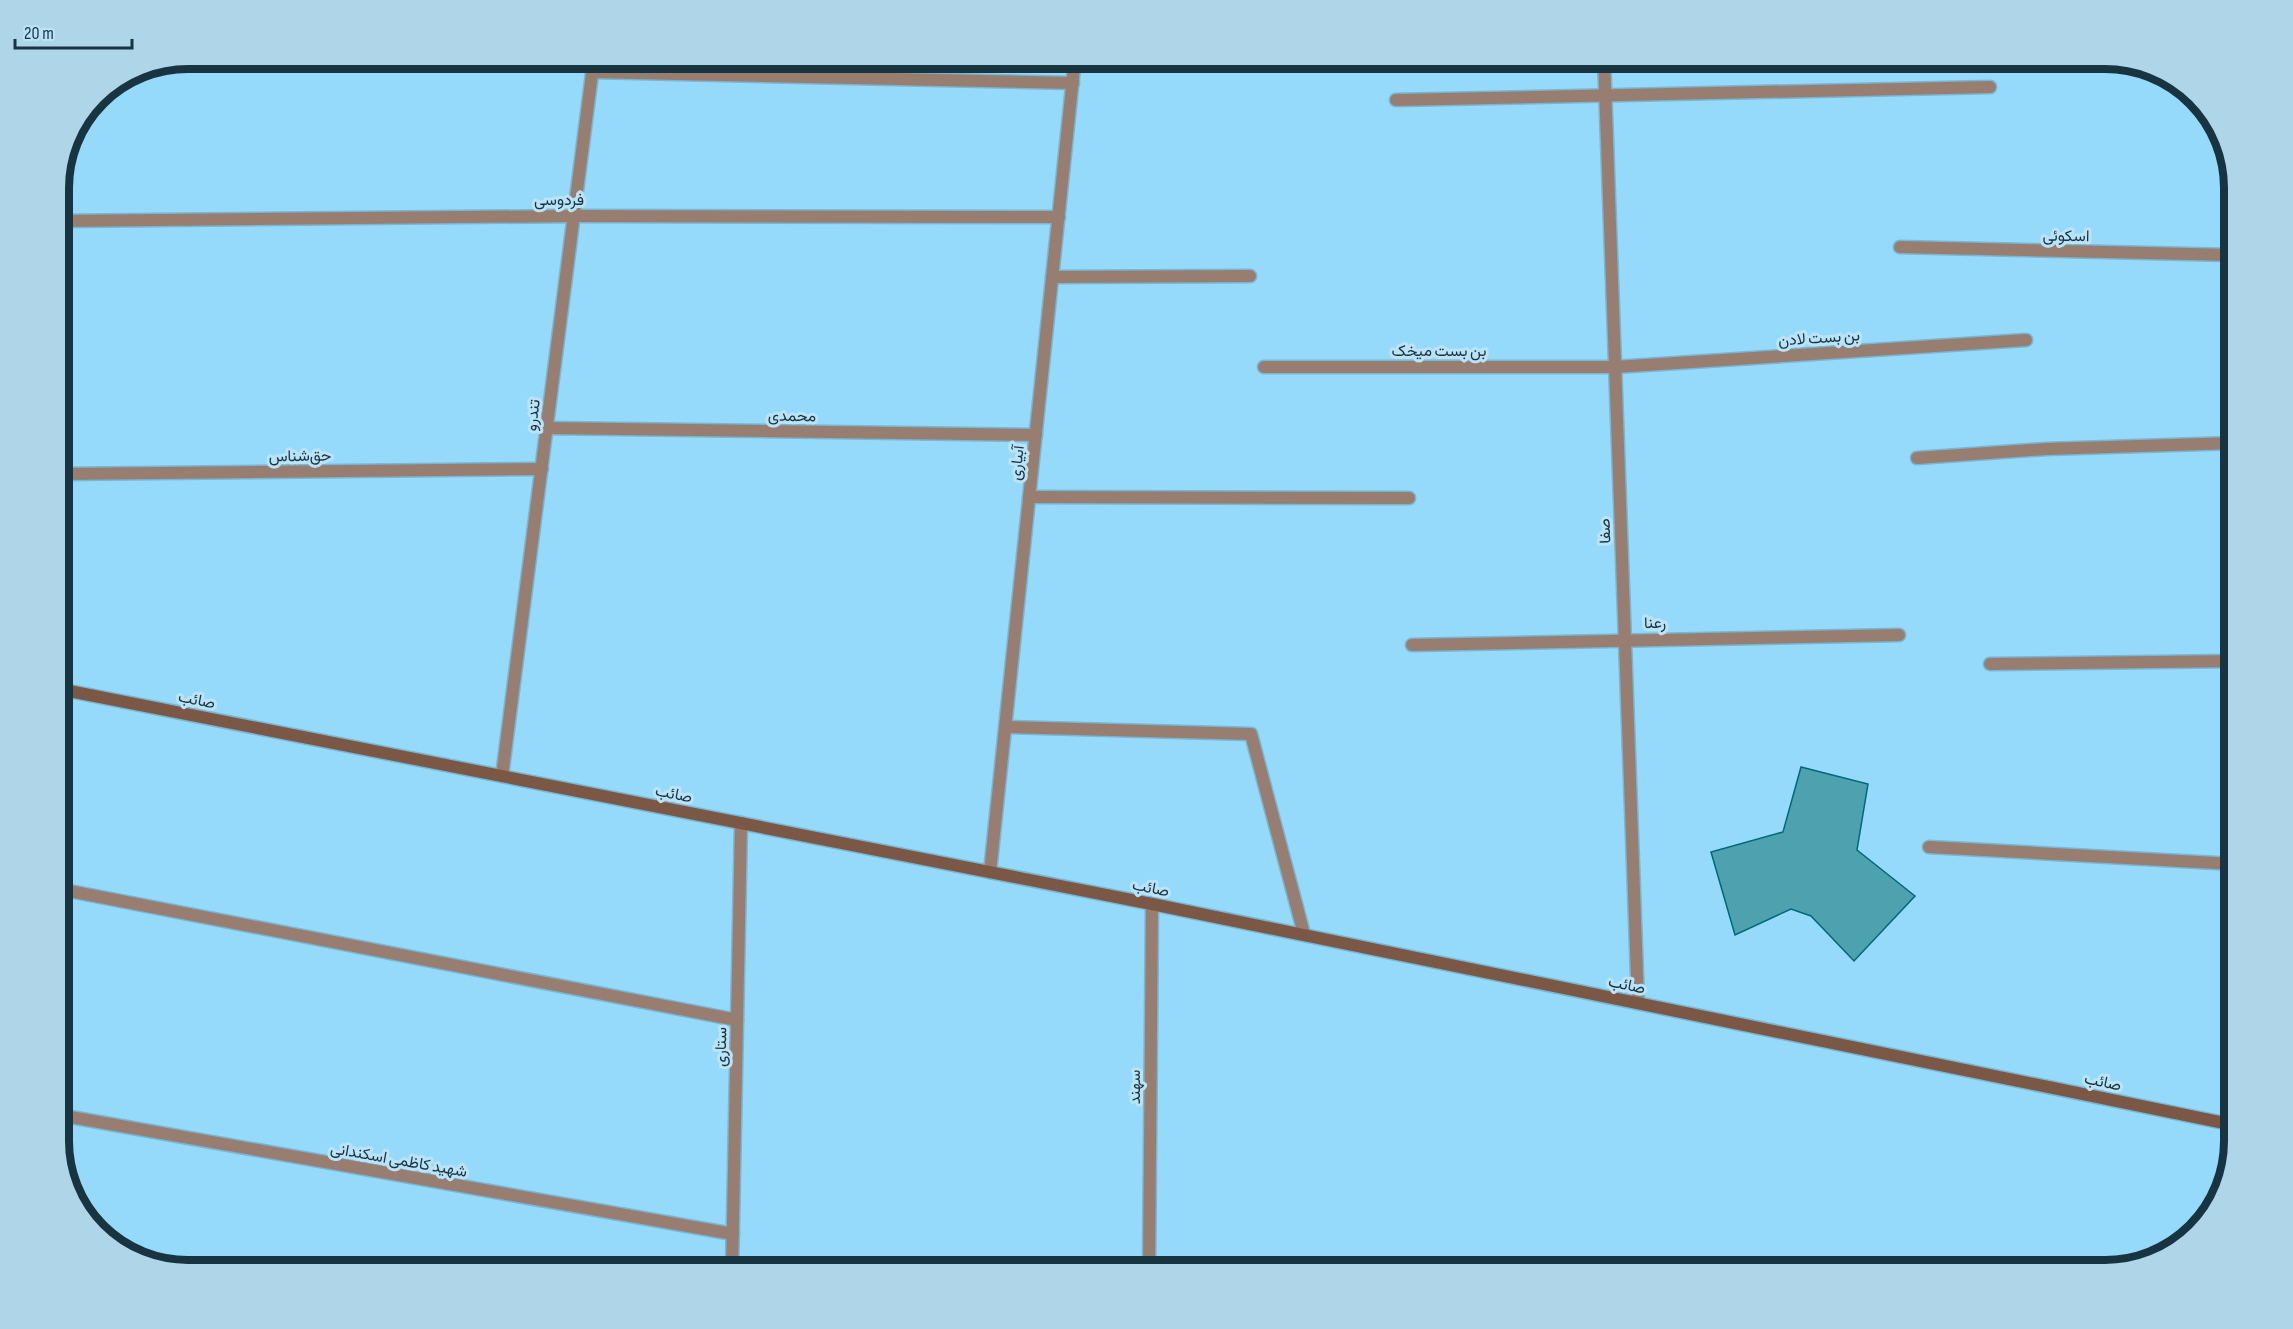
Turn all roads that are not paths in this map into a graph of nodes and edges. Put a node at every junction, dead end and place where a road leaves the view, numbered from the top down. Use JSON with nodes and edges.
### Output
{"nodes":[{"id":1,"x":592,"y":69,"type":"edge"},
{"id":2,"x":1074,"y":69,"type":"edge"},
{"id":3,"x":1604,"y":69,"type":"edge"},
{"id":4,"x":592,"y":72,"type":"junction"},
{"id":5,"x":1073,"y":83,"type":"junction"},
{"id":6,"x":1990,"y":87,"type":"dead end"},
{"id":7,"x":1605,"y":95,"type":"junction"},
{"id":8,"x":1396,"y":100,"type":"dead end"},
{"id":9,"x":574,"y":216,"type":"junction"},
{"id":10,"x":1059,"y":217,"type":"junction"},
{"id":11,"x":69,"y":221,"type":"edge"},
{"id":12,"x":1900,"y":247,"type":"dead end"},
{"id":13,"x":2224,"y":255,"type":"edge"},
{"id":14,"x":1251,"y":276,"type":"dead end"},
{"id":15,"x":1052,"y":277,"type":"junction"},
{"id":16,"x":2026,"y":340,"type":"dead end"},
{"id":17,"x":1264,"y":367,"type":"dead end"},
{"id":18,"x":1615,"y":367,"type":"junction"},
{"id":19,"x":547,"y":428,"type":"junction"},
{"id":20,"x":1036,"y":435,"type":"junction"},
{"id":21,"x":2224,"y":442,"type":"edge"},
{"id":22,"x":1917,"y":458,"type":"dead end"},
{"id":23,"x":542,"y":469,"type":"junction"},
{"id":24,"x":69,"y":474,"type":"edge"},
{"id":25,"x":1029,"y":497,"type":"junction"},
{"id":26,"x":1409,"y":498,"type":"dead end"},
{"id":27,"x":1899,"y":635,"type":"dead end"},
{"id":28,"x":1624,"y":639,"type":"junction"},
{"id":29,"x":1412,"y":645,"type":"dead end"},
{"id":30,"x":2224,"y":662,"type":"edge"},
{"id":31,"x":1990,"y":664,"type":"dead end"},
{"id":32,"x":69,"y":691,"type":"edge"},
{"id":33,"x":1006,"y":727,"type":"junction"},
{"id":34,"x":502,"y":776,"type":"junction"},
{"id":35,"x":741,"y":823,"type":"junction"},
{"id":36,"x":1929,"y":847,"type":"dead end"},
{"id":37,"x":2224,"y":863,"type":"edge"},
{"id":38,"x":990,"y":872,"type":"junction"},
{"id":39,"x":69,"y":891,"type":"edge"},
{"id":40,"x":1152,"y":904,"type":"junction"},
{"id":41,"x":1304,"y":934,"type":"junction"},
{"id":42,"x":1638,"y":1003,"type":"junction"},
{"id":43,"x":737,"y":1020,"type":"junction"},
{"id":44,"x":69,"y":1117,"type":"edge"},
{"id":45,"x":2224,"y":1123,"type":"edge"},
{"id":46,"x":733,"y":1234,"type":"junction"},
{"id":47,"x":732,"y":1260,"type":"edge"},
{"id":48,"x":1149,"y":1260,"type":"edge"}],
"edges":[{"from":1,"to":4,"type":"street","name":"تندرو"},
{"from":2,"to":5,"type":"street","name":"آبیاری"},
{"from":3,"to":7,"type":"street","name":"صفا"},
{"from":4,"to":5,"type":"street"},
{"from":4,"to":9,"type":"street","name":"تندرو"},
{"from":5,"to":10,"type":"street","name":"آبیاری"},
{"from":6,"to":7,"type":"street"},
{"from":7,"to":8,"type":"street"},
{"from":7,"to":18,"type":"street","name":"صفا"},
{"from":9,"to":10,"type":"street","name":"فردوسی"},
{"from":9,"to":11,"type":"street","name":"فردوسی"},
{"from":9,"to":19,"type":"street","name":"تندرو"},
{"from":10,"to":15,"type":"street","name":"آبیاری"},
{"from":12,"to":13,"type":"street","name":"اسکوئی"},
{"from":14,"to":15,"type":"street"},
{"from":15,"to":20,"type":"street","name":"آبیاری"},
{"from":16,"to":18,"type":"street","name":"بن بست لادن"},
{"from":17,"to":18,"type":"street","name":"بن بست میخک"},
{"from":18,"to":28,"type":"street","name":"صفا"},
{"from":19,"to":20,"type":"street","name":"محمدی"},
{"from":19,"to":23,"type":"street","name":"تندرو"},
{"from":20,"to":25,"type":"street","name":"آبیاری"},
{"from":21,"to":22,"type":"street"},
{"from":23,"to":24,"type":"street","name":"حق‌شناس"},
{"from":23,"to":34,"type":"street","name":"تندرو"},
{"from":25,"to":26,"type":"street"},
{"from":25,"to":33,"type":"street","name":"آبیاری"},
{"from":27,"to":28,"type":"street","name":"رعنا"},
{"from":28,"to":29,"type":"street","name":"رعنا"},
{"from":28,"to":42,"type":"street","name":"صفا"},
{"from":30,"to":31,"type":"street"},
{"from":32,"to":34,"type":"main road","name":"صائب"},
{"from":33,"to":38,"type":"street","name":"آبیاری"},
{"from":33,"to":41,"type":"street"},
{"from":34,"to":35,"type":"main road","name":"صائب"},
{"from":35,"to":38,"type":"main road","name":"صائب"},
{"from":35,"to":43,"type":"street","name":"ستاری"},
{"from":36,"to":37,"type":"street"},
{"from":38,"to":40,"type":"main road","name":"صائب"},
{"from":39,"to":43,"type":"street"},
{"from":40,"to":41,"type":"main road","name":"صائب"},
{"from":40,"to":48,"type":"street","name":"سهند"},
{"from":41,"to":42,"type":"main road","name":"صائب"},
{"from":42,"to":45,"type":"main road","name":"صائب"},
{"from":43,"to":46,"type":"street","name":"ستاری"},
{"from":44,"to":46,"type":"street","name":"شهید کاظمی اسکندانی"},
{"from":46,"to":47,"type":"street","name":"ستاری"}]}
